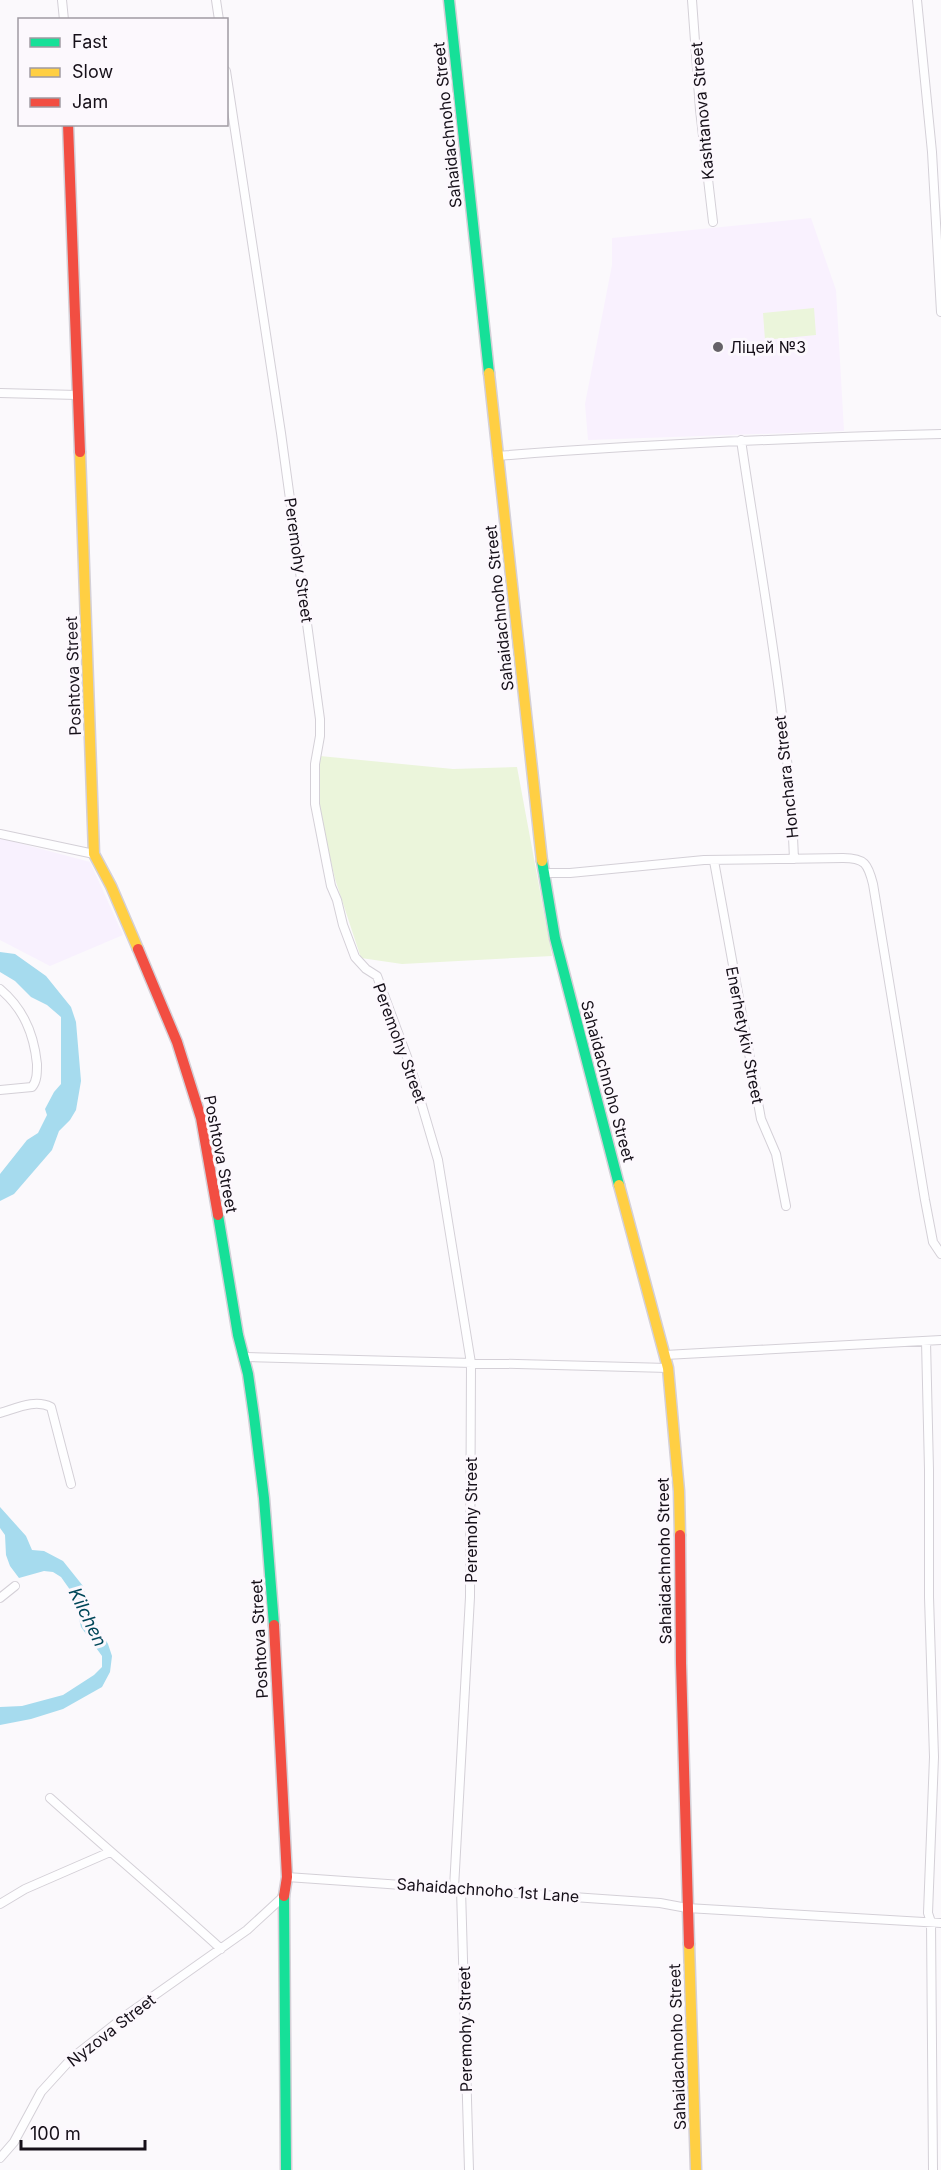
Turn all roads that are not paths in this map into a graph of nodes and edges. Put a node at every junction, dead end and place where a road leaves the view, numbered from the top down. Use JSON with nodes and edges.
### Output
{"nodes":[{"id":1,"x":62,"y":0,"type":"edge"},
{"id":2,"x":216,"y":0,"type":"edge"},
{"id":3,"x":449,"y":0,"type":"edge"},
{"id":4,"x":692,"y":0,"type":"edge"},
{"id":5,"x":917,"y":0,"type":"edge"},
{"id":6,"x":64,"y":18,"type":"edge"},
{"id":7,"x":219,"y":18,"type":"edge"},
{"id":8,"x":228,"y":84,"type":"edge"},
{"id":9,"x":68,"y":126,"type":"edge"},
{"id":10,"x":713,"y":222,"type":"dead end"},
{"id":11,"x":941,"y":312,"type":"edge"},
{"id":12,"x":0,"y":393,"type":"edge"},
{"id":13,"x":77,"y":395,"type":"junction"},
{"id":14,"x":941,"y":434,"type":"edge"},
{"id":15,"x":741,"y":440,"type":"junction"},
{"id":16,"x":497,"y":456,"type":"junction"},
{"id":17,"x":0,"y":834,"type":"edge"},
{"id":18,"x":94,"y":854,"type":"junction"},
{"id":19,"x":794,"y":859,"type":"junction"},
{"id":20,"x":714,"y":861,"type":"junction"},
{"id":21,"x":543,"y":873,"type":"junction"},
{"id":22,"x":0,"y":989,"type":"edge"},
{"id":23,"x":0,"y":1090,"type":"edge"},
{"id":24,"x":786,"y":1206,"type":"dead end"},
{"id":25,"x":941,"y":1254,"type":"edge"},
{"id":26,"x":941,"y":1340,"type":"edge"},
{"id":27,"x":926,"y":1341,"type":"junction"},
{"id":28,"x":665,"y":1355,"type":"junction"},
{"id":29,"x":245,"y":1357,"type":"junction"},
{"id":30,"x":471,"y":1364,"type":"junction"},
{"id":31,"x":668,"y":1368,"type":"junction"},
{"id":32,"x":0,"y":1413,"type":"edge"},
{"id":33,"x":71,"y":1484,"type":"dead end"},
{"id":34,"x":15,"y":1586,"type":"dead end"},
{"id":35,"x":0,"y":1598,"type":"edge"},
{"id":36,"x":50,"y":1798,"type":"dead end"},
{"id":37,"x":110,"y":1852,"type":"junction"},
{"id":38,"x":287,"y":1877,"type":"junction"},
{"id":39,"x":458,"y":1888,"type":"junction"},
{"id":40,"x":284,"y":1896,"type":"junction"},
{"id":41,"x":0,"y":1904,"type":"edge"},
{"id":42,"x":687,"y":1908,"type":"junction"},
{"id":43,"x":931,"y":1922,"type":"junction"},
{"id":44,"x":941,"y":1923,"type":"edge"},
{"id":45,"x":221,"y":1949,"type":"junction"},
{"id":46,"x":0,"y":2158,"type":"edge"},
{"id":47,"x":286,"y":2170,"type":"edge"},
{"id":48,"x":469,"y":2170,"type":"edge"},
{"id":49,"x":696,"y":2170,"type":"edge"},
{"id":50,"x":933,"y":2170,"type":"edge"}],
"edges":[{"from":1,"to":6,"type":"street"},
{"from":2,"to":7,"type":"street"},
{"from":3,"to":16,"type":"street","name":"Sahaidachnoho Street"},
{"from":4,"to":10,"type":"street","name":"Kashtanova Street"},
{"from":5,"to":11,"type":"street"},
{"from":8,"to":30,"type":"street","name":"Peremohy Street"},
{"from":9,"to":13,"type":"street","name":"Poshtova Street"},
{"from":12,"to":13,"type":"street"},
{"from":13,"to":18,"type":"street","name":"Poshtova Street"},
{"from":14,"to":15,"type":"street"},
{"from":15,"to":16,"type":"street"},
{"from":15,"to":19,"type":"street","name":"Honchara Street"},
{"from":16,"to":21,"type":"street","name":"Sahaidachnoho Street"},
{"from":17,"to":18,"type":"street"},
{"from":18,"to":29,"type":"street","name":"Poshtova Street"},
{"from":19,"to":20,"type":"street"},
{"from":19,"to":25,"type":"street","name":"Honchara Street"},
{"from":20,"to":21,"type":"street"},
{"from":20,"to":24,"type":"street","name":"Enerhetykiv Street"},
{"from":21,"to":28,"type":"street","name":"Sahaidachnoho Street"},
{"from":22,"to":23,"type":"street"},
{"from":26,"to":27,"type":"street"},
{"from":27,"to":28,"type":"street"},
{"from":27,"to":43,"type":"street"},
{"from":28,"to":31,"type":"street","name":"Sahaidachnoho Street"},
{"from":29,"to":30,"type":"street"},
{"from":29,"to":38,"type":"street","name":"Poshtova Street"},
{"from":30,"to":31,"type":"street"},
{"from":30,"to":39,"type":"street","name":"Peremohy Street"},
{"from":31,"to":42,"type":"street","name":"Sahaidachnoho Street"},
{"from":32,"to":33,"type":"street"},
{"from":34,"to":35,"type":"street"},
{"from":36,"to":37,"type":"street"},
{"from":37,"to":41,"type":"street"},
{"from":37,"to":45,"type":"street"},
{"from":38,"to":39,"type":"street","name":"Sahaidachnoho 1st Lane"},
{"from":38,"to":40,"type":"street","name":"Poshtova Street"},
{"from":39,"to":42,"type":"street","name":"Sahaidachnoho 1st Lane"},
{"from":39,"to":48,"type":"street","name":"Peremohy Street"},
{"from":40,"to":45,"type":"street","name":"Nyzova Street"},
{"from":40,"to":47,"type":"street","name":"Poshtova Street"},
{"from":42,"to":43,"type":"street","name":"Sahaidachnoho 1st Lane"},
{"from":42,"to":49,"type":"street","name":"Sahaidachnoho Street"},
{"from":43,"to":44,"type":"street","name":"Sahaidachnoho 1st Lane"},
{"from":43,"to":50,"type":"street"},
{"from":45,"to":46,"type":"street","name":"Nyzova Street"}]}
